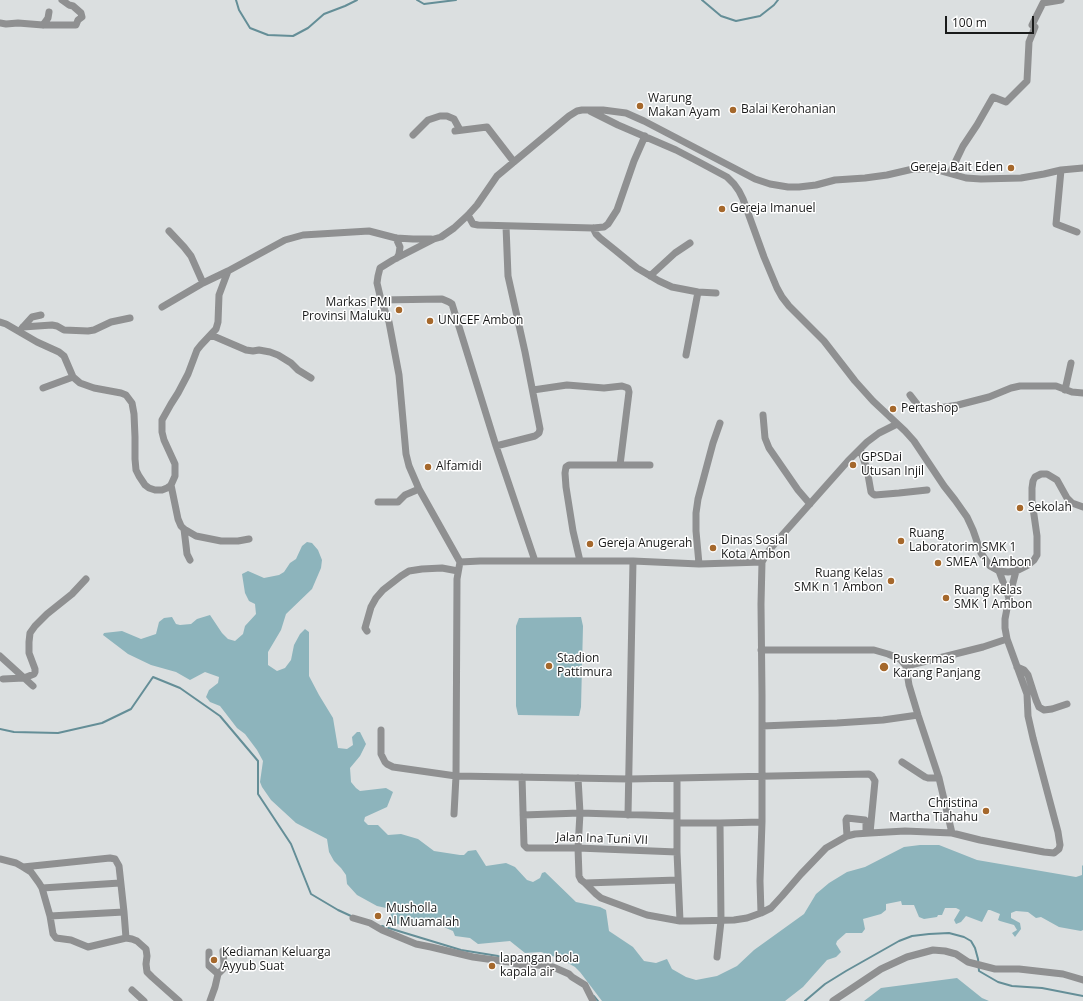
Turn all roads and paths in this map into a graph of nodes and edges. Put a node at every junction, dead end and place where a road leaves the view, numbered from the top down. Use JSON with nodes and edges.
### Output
{"nodes":[{"id":1,"x":62,"y":0,"type":"edge"},
{"id":2,"x":1061,"y":0,"type":"edge"},
{"id":3,"x":49,"y":12,"type":"dead end"},
{"id":4,"x":0,"y":23,"type":"edge"},
{"id":5,"x":43,"y":25,"type":"junction"},
{"id":6,"x":589,"y":110,"type":"junction"},
{"id":7,"x":413,"y":135,"type":"dead end"},
{"id":8,"x":645,"y":136,"type":"junction"},
{"id":9,"x":514,"y":162,"type":"junction"},
{"id":10,"x":1083,"y":168,"type":"edge"},
{"id":11,"x":1061,"y":170,"type":"junction"},
{"id":12,"x":950,"y":173,"type":"junction"},
{"id":13,"x":468,"y":215,"type":"junction"},
{"id":14,"x":506,"y":226,"type":"junction"},
{"id":15,"x":593,"y":228,"type":"junction"},
{"id":16,"x":169,"y":231,"type":"dead end"},
{"id":17,"x":1077,"y":232,"type":"dead end"},
{"id":18,"x":396,"y":238,"type":"junction"},
{"id":19,"x":434,"y":239,"type":"junction"},
{"id":20,"x":690,"y":243,"type":"dead end"},
{"id":21,"x":397,"y":258,"type":"junction"},
{"id":22,"x":228,"y":271,"type":"junction"},
{"id":23,"x":650,"y":276,"type":"junction"},
{"id":24,"x":203,"y":283,"type":"junction"},
{"id":25,"x":698,"y":292,"type":"junction"},
{"id":26,"x":716,"y":294,"type":"dead end"},
{"id":27,"x":381,"y":300,"type":"junction"},
{"id":28,"x":162,"y":307,"type":"dead end"},
{"id":29,"x":41,"y":315,"type":"dead end"},
{"id":30,"x":130,"y":318,"type":"dead end"},
{"id":31,"x":0,"y":322,"type":"edge"},
{"id":32,"x":21,"y":329,"type":"junction"},
{"id":33,"x":212,"y":335,"type":"junction"},
{"id":34,"x":686,"y":355,"type":"dead end"},
{"id":35,"x":1071,"y":362,"type":"dead end"},
{"id":36,"x":73,"y":377,"type":"junction"},
{"id":37,"x":310,"y":378,"type":"dead end"},
{"id":38,"x":43,"y":388,"type":"dead end"},
{"id":39,"x":533,"y":390,"type":"junction"},
{"id":40,"x":1065,"y":390,"type":"junction"},
{"id":41,"x":1083,"y":393,"type":"edge"},
{"id":42,"x":910,"y":395,"type":"dead end"},
{"id":43,"x":763,"y":415,"type":"dead end"},
{"id":44,"x":720,"y":423,"type":"dead end"},
{"id":45,"x":897,"y":424,"type":"junction"},
{"id":46,"x":496,"y":446,"type":"junction"},
{"id":47,"x":860,"y":449,"type":"junction"},
{"id":48,"x":620,"y":465,"type":"junction"},
{"id":49,"x":650,"y":465,"type":"dead end"},
{"id":50,"x":171,"y":485,"type":"junction"},
{"id":51,"x":419,"y":489,"type":"junction"},
{"id":52,"x":927,"y":490,"type":"dead end"},
{"id":53,"x":378,"y":502,"type":"dead end"},
{"id":54,"x":810,"y":504,"type":"junction"},
{"id":55,"x":1083,"y":507,"type":"edge"},
{"id":56,"x":184,"y":529,"type":"junction"},
{"id":57,"x":249,"y":539,"type":"dead end"},
{"id":58,"x":190,"y":560,"type":"dead end"},
{"id":59,"x":580,"y":560,"type":"junction"},
{"id":60,"x":535,"y":561,"type":"junction"},
{"id":61,"x":633,"y":561,"type":"junction"},
{"id":62,"x":460,"y":562,"type":"junction"},
{"id":63,"x":762,"y":562,"type":"junction"},
{"id":64,"x":699,"y":564,"type":"junction"},
{"id":65,"x":458,"y":571,"type":"junction"},
{"id":66,"x":999,"y":571,"type":"junction"},
{"id":67,"x":1016,"y":571,"type":"junction"},
{"id":68,"x":86,"y":579,"type":"dead end"},
{"id":69,"x":1009,"y":598,"type":"junction"},
{"id":70,"x":366,"y":630,"type":"dead end"},
{"id":71,"x":1007,"y":639,"type":"junction"},
{"id":72,"x":761,"y":650,"type":"junction"},
{"id":73,"x":0,"y":656,"type":"edge"},
{"id":74,"x":906,"y":666,"type":"junction"},
{"id":75,"x":1017,"y":667,"type":"junction"},
{"id":76,"x":24,"y":678,"type":"junction"},
{"id":77,"x":3,"y":679,"type":"dead end"},
{"id":78,"x":33,"y":686,"type":"dead end"},
{"id":79,"x":1067,"y":704,"type":"dead end"},
{"id":80,"x":918,"y":715,"type":"junction"},
{"id":81,"x":762,"y":726,"type":"junction"},
{"id":82,"x":381,"y":730,"type":"dead end"},
{"id":83,"x":902,"y":762,"type":"dead end"},
{"id":84,"x":456,"y":776,"type":"junction"},
{"id":85,"x":761,"y":776,"type":"junction"},
{"id":86,"x":522,"y":777,"type":"junction"},
{"id":87,"x":578,"y":778,"type":"junction"},
{"id":88,"x":677,"y":778,"type":"junction"},
{"id":89,"x":939,"y":778,"type":"junction"},
{"id":90,"x":629,"y":779,"type":"junction"},
{"id":91,"x":454,"y":814,"type":"dead end"},
{"id":92,"x":580,"y":814,"type":"junction"},
{"id":93,"x":523,"y":815,"type":"junction"},
{"id":94,"x":628,"y":815,"type":"junction"},
{"id":95,"x":677,"y":820,"type":"junction"},
{"id":96,"x":762,"y":822,"type":"junction"},
{"id":97,"x":720,"y":823,"type":"junction"},
{"id":98,"x":952,"y":832,"type":"junction"},
{"id":99,"x":868,"y":833,"type":"junction"},
{"id":100,"x":847,"y":836,"type":"junction"},
{"id":101,"x":578,"y":848,"type":"junction"},
{"id":102,"x":677,"y":852,"type":"junction"},
{"id":103,"x":0,"y":859,"type":"edge"},
{"id":104,"x":23,"y":866,"type":"junction"},
{"id":105,"x":678,"y":880,"type":"junction"},
{"id":106,"x":120,"y":883,"type":"junction"},
{"id":107,"x":586,"y":883,"type":"junction"},
{"id":108,"x":42,"y":888,"type":"junction"},
{"id":109,"x":124,"y":912,"type":"junction"},
{"id":110,"x":761,"y":913,"type":"junction"},
{"id":111,"x":50,"y":916,"type":"junction"},
{"id":112,"x":353,"y":918,"type":"dead end"},
{"id":113,"x":721,"y":920,"type":"junction"},
{"id":114,"x":680,"y":921,"type":"junction"},
{"id":115,"x":126,"y":938,"type":"junction"},
{"id":116,"x":223,"y":951,"type":"dead end"},
{"id":117,"x":209,"y":952,"type":"dead end"},
{"id":118,"x":717,"y":957,"type":"dead end"},
{"id":119,"x":218,"y":974,"type":"junction"},
{"id":120,"x":1083,"y":980,"type":"edge"},
{"id":121,"x":132,"y":990,"type":"dead end"},
{"id":122,"x":144,"y":1001,"type":"edge"},
{"id":123,"x":179,"y":1001,"type":"edge"},
{"id":124,"x":210,"y":1001,"type":"edge"},
{"id":125,"x":593,"y":1001,"type":"edge"},
{"id":126,"x":834,"y":1001,"type":"edge"}],
"edges":[{"from":1,"to":5,"type":"street"},
{"from":2,"to":12,"type":"street"},
{"from":3,"to":5,"type":"street"},
{"from":4,"to":5,"type":"street"},
{"from":6,"to":8,"type":"street"},
{"from":6,"to":9,"type":"street"},
{"from":6,"to":12,"type":"street"},
{"from":7,"to":9,"type":"street"},
{"from":8,"to":15,"type":"street"},
{"from":8,"to":45,"type":"street"},
{"from":9,"to":13,"type":"street"},
{"from":10,"to":11,"type":"street"},
{"from":11,"to":12,"type":"street"},
{"from":11,"to":17,"type":"street"},
{"from":13,"to":14,"type":"street"},
{"from":13,"to":19,"type":"street"},
{"from":14,"to":15,"type":"street"},
{"from":14,"to":39,"type":"street"},
{"from":15,"to":23,"type":"street"},
{"from":16,"to":24,"type":"street"},
{"from":18,"to":19,"type":"street"},
{"from":18,"to":21,"type":"street"},
{"from":18,"to":22,"type":"street"},
{"from":19,"to":21,"type":"street"},
{"from":20,"to":23,"type":"street"},
{"from":21,"to":27,"type":"street"},
{"from":22,"to":24,"type":"street"},
{"from":22,"to":33,"type":"street"},
{"from":23,"to":25,"type":"street"},
{"from":24,"to":28,"type":"street"},
{"from":25,"to":26,"type":"street"},
{"from":25,"to":34,"type":"street"},
{"from":27,"to":46,"type":"street"},
{"from":27,"to":51,"type":"street"},
{"from":29,"to":32,"type":"street"},
{"from":30,"to":32,"type":"street"},
{"from":31,"to":32,"type":"street"},
{"from":32,"to":36,"type":"street"},
{"from":33,"to":37,"type":"street"},
{"from":33,"to":50,"type":"street"},
{"from":35,"to":40,"type":"street"},
{"from":36,"to":38,"type":"street"},
{"from":36,"to":50,"type":"street"},
{"from":39,"to":46,"type":"street"},
{"from":39,"to":48,"type":"street"},
{"from":40,"to":41,"type":"street"},
{"from":40,"to":42,"type":"street"},
{"from":43,"to":54,"type":"street"},
{"from":44,"to":64,"type":"street"},
{"from":45,"to":47,"type":"street"},
{"from":45,"to":66,"type":"street"},
{"from":46,"to":60,"type":"street"},
{"from":47,"to":52,"type":"street"},
{"from":47,"to":54,"type":"street"},
{"from":48,"to":49,"type":"street"},
{"from":48,"to":59,"type":"street"},
{"from":50,"to":56,"type":"street"},
{"from":51,"to":53,"type":"street"},
{"from":51,"to":62,"type":"street"},
{"from":54,"to":63,"type":"street"},
{"from":55,"to":67,"type":"street"},
{"from":56,"to":57,"type":"street"},
{"from":56,"to":58,"type":"street"},
{"from":59,"to":60,"type":"street"},
{"from":59,"to":61,"type":"street"},
{"from":60,"to":62,"type":"street"},
{"from":61,"to":64,"type":"street"},
{"from":61,"to":90,"type":"street"},
{"from":62,"to":65,"type":"street"},
{"from":63,"to":64,"type":"street"},
{"from":63,"to":72,"type":"street"},
{"from":65,"to":70,"type":"street"},
{"from":65,"to":84,"type":"street"},
{"from":66,"to":67,"type":"street"},
{"from":66,"to":69,"type":"street"},
{"from":67,"to":69,"type":"street"},
{"from":68,"to":76,"type":"street"},
{"from":69,"to":71,"type":"street"},
{"from":71,"to":74,"type":"street"},
{"from":71,"to":75,"type":"street"},
{"from":72,"to":74,"type":"street"},
{"from":72,"to":81,"type":"street"},
{"from":73,"to":76,"type":"street"},
{"from":74,"to":80,"type":"street"},
{"from":75,"to":79,"type":"street"},
{"from":75,"to":98,"type":"street"},
{"from":76,"to":77,"type":"street"},
{"from":76,"to":78,"type":"street"},
{"from":80,"to":81,"type":"street"},
{"from":80,"to":89,"type":"street"},
{"from":81,"to":85,"type":"street"},
{"from":82,"to":84,"type":"street"},
{"from":83,"to":89,"type":"street"},
{"from":84,"to":86,"type":"street"},
{"from":84,"to":91,"type":"street"},
{"from":85,"to":88,"type":"street"},
{"from":85,"to":96,"type":"street"},
{"from":85,"to":99,"type":"street"},
{"from":86,"to":87,"type":"street"},
{"from":86,"to":93,"type":"street"},
{"from":87,"to":90,"type":"street"},
{"from":87,"to":92,"type":"street"},
{"from":88,"to":90,"type":"street"},
{"from":88,"to":95,"type":"street"},
{"from":89,"to":98,"type":"street"},
{"from":90,"to":94,"type":"street"},
{"from":92,"to":93,"type":"street"},
{"from":92,"to":94,"type":"street"},
{"from":92,"to":101,"type":"street"},
{"from":93,"to":101,"type":"street","name":"Jalan Ina Tuni VII"},
{"from":94,"to":95,"type":"street"},
{"from":95,"to":97,"type":"street"},
{"from":95,"to":102,"type":"street"},
{"from":96,"to":97,"type":"street"},
{"from":96,"to":110,"type":"street"},
{"from":97,"to":113,"type":"street"},
{"from":98,"to":99,"type":"street"},
{"from":99,"to":100,"type":"street"},
{"from":99,"to":100,"type":"street"},
{"from":100,"to":110,"type":"street"},
{"from":101,"to":102,"type":"street","name":"Jalan Ina Tuni VII"},
{"from":101,"to":107,"type":"street"},
{"from":102,"to":105,"type":"street"},
{"from":103,"to":104,"type":"street"},
{"from":104,"to":106,"type":"street"},
{"from":104,"to":108,"type":"street"},
{"from":105,"to":107,"type":"street"},
{"from":105,"to":114,"type":"street"},
{"from":106,"to":108,"type":"street"},
{"from":106,"to":109,"type":"street"},
{"from":107,"to":114,"type":"street"},
{"from":108,"to":111,"type":"street"},
{"from":109,"to":111,"type":"street"},
{"from":109,"to":115,"type":"street"},
{"from":110,"to":113,"type":"street"},
{"from":111,"to":115,"type":"street"},
{"from":112,"to":125,"type":"street"},
{"from":113,"to":114,"type":"street"},
{"from":113,"to":118,"type":"street"},
{"from":115,"to":123,"type":"street"},
{"from":116,"to":119,"type":"street"},
{"from":117,"to":119,"type":"street"},
{"from":119,"to":124,"type":"street"},
{"from":120,"to":126,"type":"street"},
{"from":121,"to":122,"type":"street"}]}
